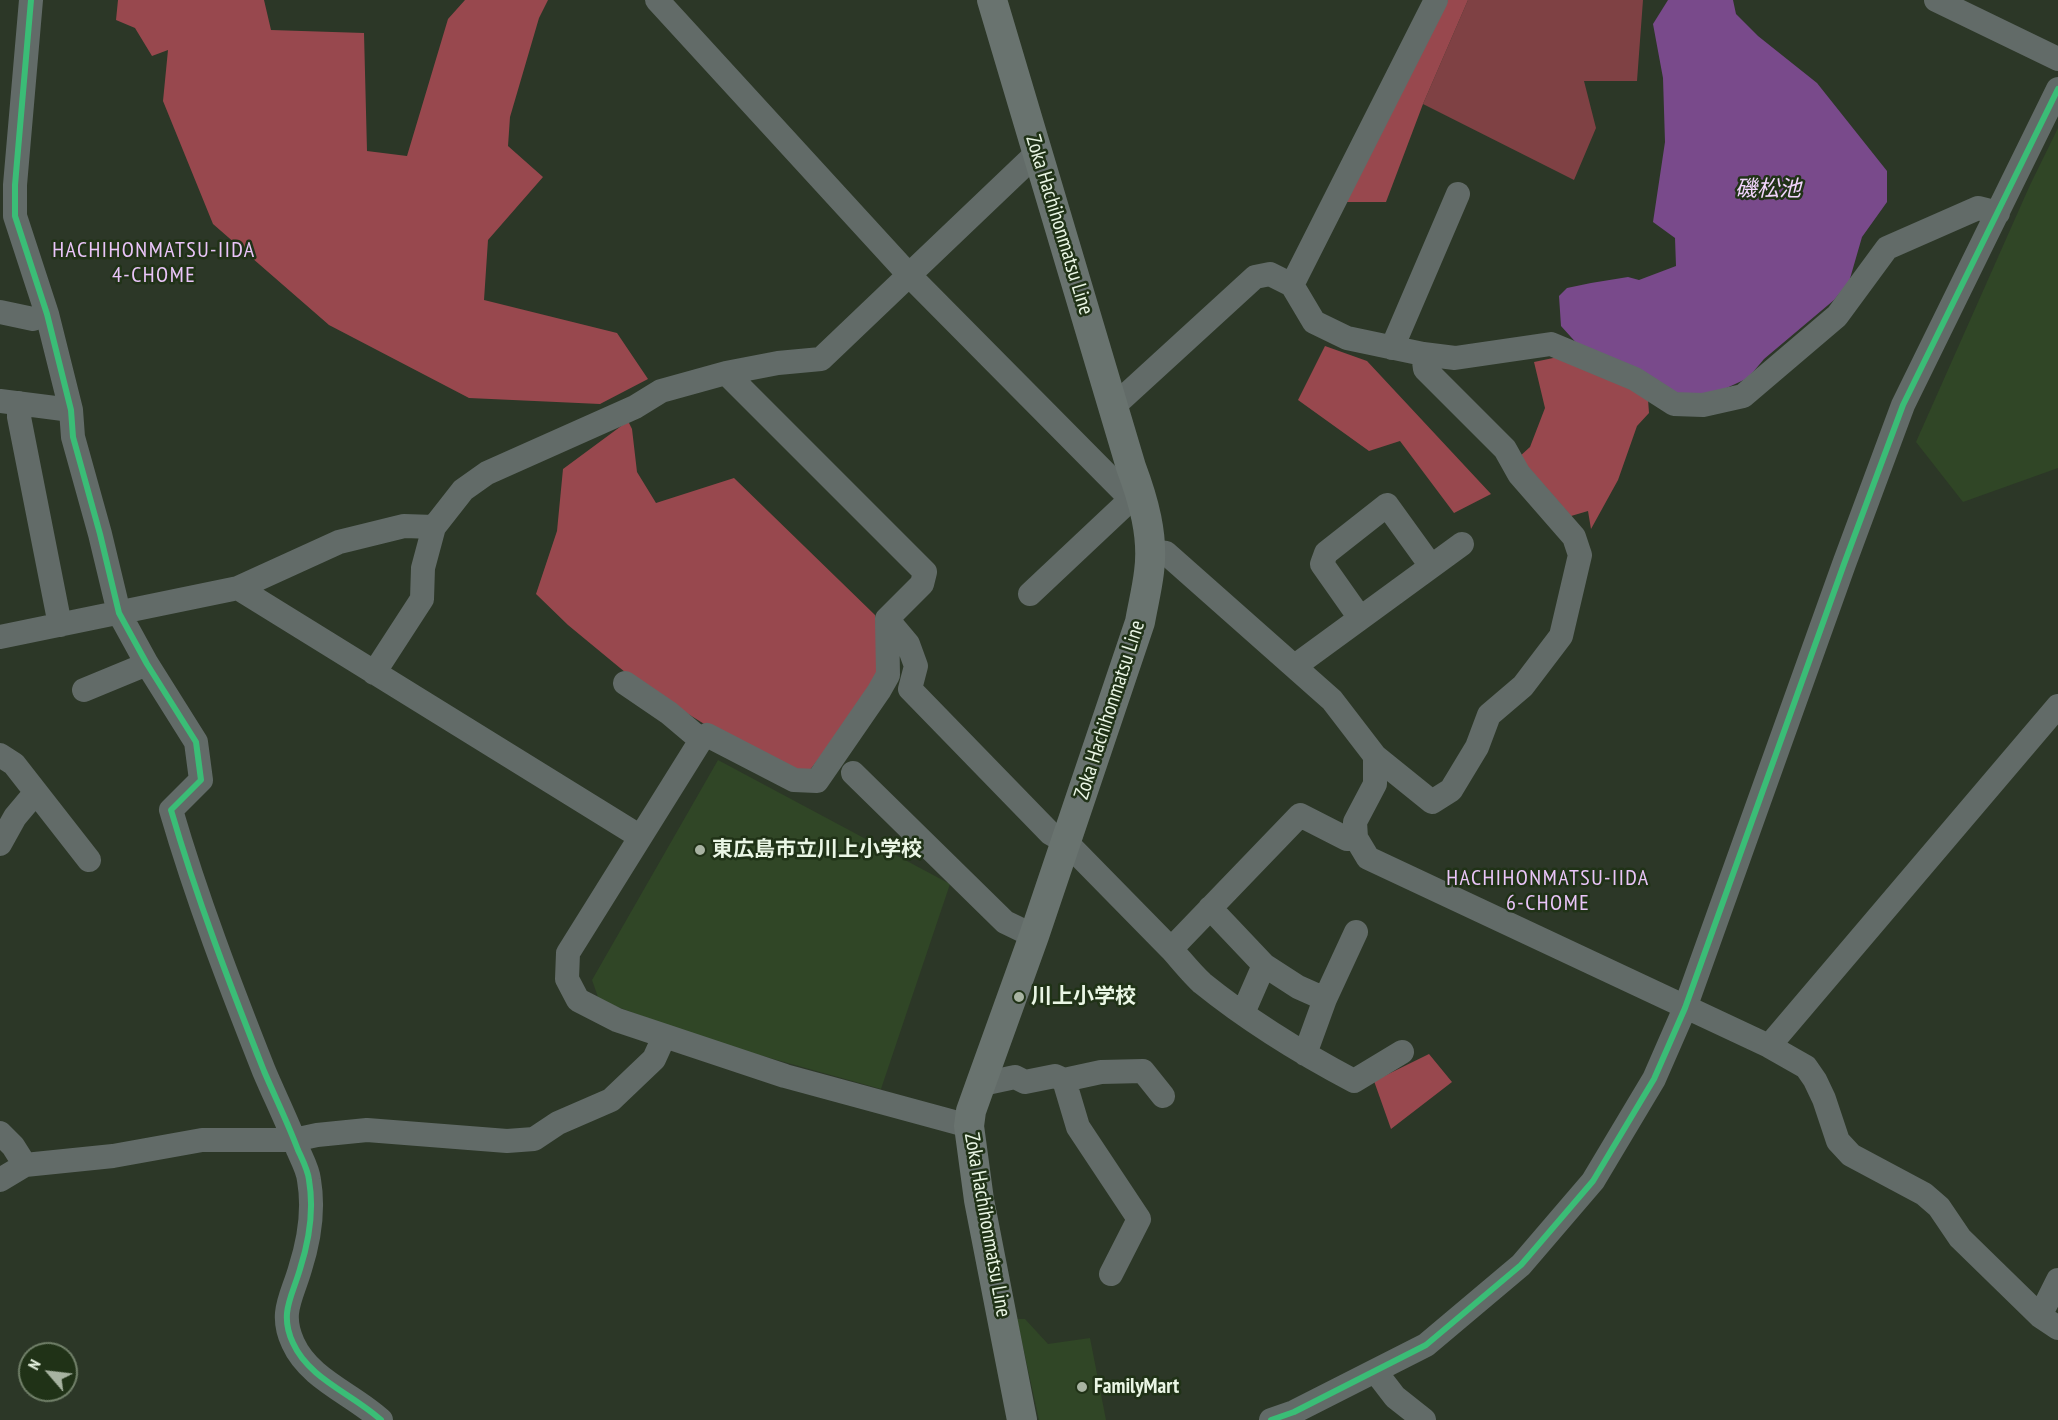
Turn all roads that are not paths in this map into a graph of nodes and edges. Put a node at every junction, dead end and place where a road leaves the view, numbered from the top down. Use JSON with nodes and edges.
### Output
{"nodes":[{"id":1,"x":31,"y":0,"type":"edge"},
{"id":2,"x":657,"y":0,"type":"edge"},
{"id":3,"x":992,"y":0,"type":"edge"},
{"id":4,"x":1436,"y":0,"type":"edge"},
{"id":5,"x":1936,"y":0,"type":"edge"},
{"id":6,"x":2058,"y":59,"type":"edge"},
{"id":7,"x":2058,"y":89,"type":"edge"},
{"id":8,"x":1037,"y":153,"type":"junction"},
{"id":9,"x":1458,"y":194,"type":"dead end"},
{"id":10,"x":1998,"y":213,"type":"junction"},
{"id":11,"x":910,"y":276,"type":"junction"},
{"id":12,"x":1292,"y":285,"type":"junction"},
{"id":13,"x":0,"y":312,"type":"edge"},
{"id":14,"x":47,"y":314,"type":"junction"},
{"id":15,"x":1392,"y":348,"type":"junction"},
{"id":16,"x":1423,"y":354,"type":"junction"},
{"id":17,"x":726,"y":373,"type":"junction"},
{"id":18,"x":9,"y":402,"type":"edge"},
{"id":19,"x":1114,"y":406,"type":"junction"},
{"id":20,"x":71,"y":410,"type":"junction"},
{"id":21,"x":1137,"y":499,"type":"junction"},
{"id":22,"x":434,"y":527,"type":"junction"},
{"id":23,"x":1462,"y":544,"type":"dead end"},
{"id":24,"x":1150,"y":551,"type":"junction"},
{"id":25,"x":1431,"y":566,"type":"junction"},
{"id":26,"x":238,"y":588,"type":"junction"},
{"id":27,"x":1030,"y":594,"type":"dead end"},
{"id":28,"x":119,"y":613,"type":"junction"},
{"id":29,"x":1360,"y":618,"type":"junction"},
{"id":30,"x":887,"y":619,"type":"junction"},
{"id":31,"x":60,"y":625,"type":"junction"},
{"id":32,"x":0,"y":637,"type":"edge"},
{"id":33,"x":147,"y":664,"type":"junction"},
{"id":34,"x":1295,"y":666,"type":"junction"},
{"id":35,"x":374,"y":673,"type":"junction"},
{"id":36,"x":624,"y":683,"type":"dead end"},
{"id":37,"x":84,"y":690,"type":"dead end"},
{"id":38,"x":2058,"y":706,"type":"edge"},
{"id":39,"x":700,"y":740,"type":"junction"},
{"id":40,"x":0,"y":755,"type":"edge"},
{"id":41,"x":1374,"y":756,"type":"junction"},
{"id":42,"x":853,"y":773,"type":"dead end"},
{"id":43,"x":36,"y":792,"type":"junction"},
{"id":44,"x":639,"y":836,"type":"junction"},
{"id":45,"x":1356,"y":838,"type":"junction"},
{"id":46,"x":1066,"y":842,"type":"junction"},
{"id":47,"x":0,"y":844,"type":"edge"},
{"id":48,"x":89,"y":860,"type":"dead end"},
{"id":49,"x":1210,"y":908,"type":"junction"},
{"id":50,"x":1356,"y":932,"type":"dead end"},
{"id":51,"x":1034,"y":936,"type":"junction"},
{"id":52,"x":1171,"y":949,"type":"junction"},
{"id":53,"x":1264,"y":965,"type":"junction"},
{"id":54,"x":1325,"y":999,"type":"junction"},
{"id":55,"x":1685,"y":1008,"type":"junction"},
{"id":56,"x":1243,"y":1012,"type":"junction"},
{"id":57,"x":664,"y":1037,"type":"junction"},
{"id":58,"x":1769,"y":1046,"type":"junction"},
{"id":59,"x":1402,"y":1052,"type":"dead end"},
{"id":60,"x":1305,"y":1054,"type":"junction"},
{"id":61,"x":1064,"y":1080,"type":"junction"},
{"id":62,"x":981,"y":1083,"type":"junction"},
{"id":63,"x":1163,"y":1096,"type":"dead end"},
{"id":64,"x":969,"y":1126,"type":"junction"},
{"id":65,"x":0,"y":1133,"type":"edge"},
{"id":66,"x":294,"y":1140,"type":"junction"},
{"id":67,"x":25,"y":1165,"type":"junction"},
{"id":68,"x":0,"y":1180,"type":"edge"},
{"id":69,"x":1110,"y":1274,"type":"dead end"},
{"id":70,"x":2058,"y":1280,"type":"edge"},
{"id":71,"x":2049,"y":1322,"type":"edge"},
{"id":72,"x":1375,"y":1371,"type":"junction"},
{"id":73,"x":381,"y":1420,"type":"edge"},
{"id":74,"x":1022,"y":1420,"type":"edge"},
{"id":75,"x":1271,"y":1420,"type":"edge"},
{"id":76,"x":1424,"y":1420,"type":"edge"}],
"edges":[{"from":1,"to":14,"type":"street"},
{"from":2,"to":11,"type":"street"},
{"from":3,"to":8,"type":"main road","name":"Zoka Hachihonmatsu Line"},
{"from":4,"to":12,"type":"street"},
{"from":5,"to":6,"type":"street"},
{"from":7,"to":10,"type":"street"},
{"from":8,"to":11,"type":"street"},
{"from":8,"to":19,"type":"main road","name":"Zoka Hachihonmatsu Line"},
{"from":9,"to":15,"type":"street"},
{"from":10,"to":16,"type":"street"},
{"from":10,"to":55,"type":"street"},
{"from":11,"to":17,"type":"street"},
{"from":11,"to":21,"type":"street"},
{"from":12,"to":15,"type":"street"},
{"from":12,"to":19,"type":"street"},
{"from":13,"to":14,"type":"street"},
{"from":14,"to":20,"type":"street"},
{"from":15,"to":16,"type":"street"},
{"from":16,"to":41,"type":"street"},
{"from":17,"to":22,"type":"street"},
{"from":17,"to":30,"type":"street"},
{"from":18,"to":20,"type":"street"},
{"from":18,"to":31,"type":"street"},
{"from":19,"to":21,"type":"main road","name":"Zoka Hachihonmatsu Line"},
{"from":20,"to":28,"type":"street"},
{"from":21,"to":24,"type":"main road","name":"Zoka Hachihonmatsu Line"},
{"from":21,"to":27,"type":"street"},
{"from":22,"to":26,"type":"street"},
{"from":22,"to":35,"type":"street"},
{"from":23,"to":25,"type":"street"},
{"from":24,"to":34,"type":"street"},
{"from":24,"to":46,"type":"main road","name":"Zoka Hachihonmatsu Line"},
{"from":25,"to":29,"type":"street"},
{"from":25,"to":29,"type":"street"},
{"from":26,"to":28,"type":"street"},
{"from":26,"to":35,"type":"street"},
{"from":28,"to":31,"type":"street"},
{"from":28,"to":33,"type":"street"},
{"from":29,"to":34,"type":"street"},
{"from":30,"to":39,"type":"street"},
{"from":30,"to":46,"type":"street"},
{"from":31,"to":32,"type":"street"},
{"from":33,"to":37,"type":"street"},
{"from":33,"to":66,"type":"street"},
{"from":34,"to":41,"type":"street"},
{"from":35,"to":44,"type":"street"},
{"from":36,"to":39,"type":"street"},
{"from":38,"to":58,"type":"street"},
{"from":39,"to":44,"type":"street"},
{"from":40,"to":43,"type":"street"},
{"from":41,"to":45,"type":"street"},
{"from":42,"to":51,"type":"street"},
{"from":43,"to":47,"type":"street"},
{"from":43,"to":48,"type":"street"},
{"from":44,"to":57,"type":"street"},
{"from":45,"to":49,"type":"street"},
{"from":45,"to":55,"type":"street"},
{"from":46,"to":51,"type":"main road","name":"Zoka Hachihonmatsu Line"},
{"from":46,"to":52,"type":"street"},
{"from":49,"to":52,"type":"street"},
{"from":49,"to":53,"type":"street"},
{"from":50,"to":54,"type":"street"},
{"from":51,"to":62,"type":"main road","name":"Zoka Hachihonmatsu Line"},
{"from":52,"to":56,"type":"street"},
{"from":53,"to":54,"type":"street"},
{"from":53,"to":56,"type":"street"},
{"from":54,"to":60,"type":"street"},
{"from":55,"to":58,"type":"street"},
{"from":55,"to":72,"type":"street"},
{"from":56,"to":60,"type":"street"},
{"from":57,"to":64,"type":"street"},
{"from":57,"to":66,"type":"street"},
{"from":58,"to":71,"type":"street"},
{"from":59,"to":60,"type":"street"},
{"from":61,"to":62,"type":"street"},
{"from":61,"to":63,"type":"street"},
{"from":61,"to":69,"type":"street"},
{"from":62,"to":64,"type":"main road","name":"Zoka Hachihonmatsu Line"},
{"from":64,"to":74,"type":"main road","name":"Zoka Hachihonmatsu Line"},
{"from":65,"to":67,"type":"street"},
{"from":66,"to":67,"type":"street"},
{"from":66,"to":73,"type":"street"},
{"from":67,"to":68,"type":"street"},
{"from":70,"to":71,"type":"street"},
{"from":72,"to":75,"type":"street"},
{"from":72,"to":76,"type":"street"}]}
